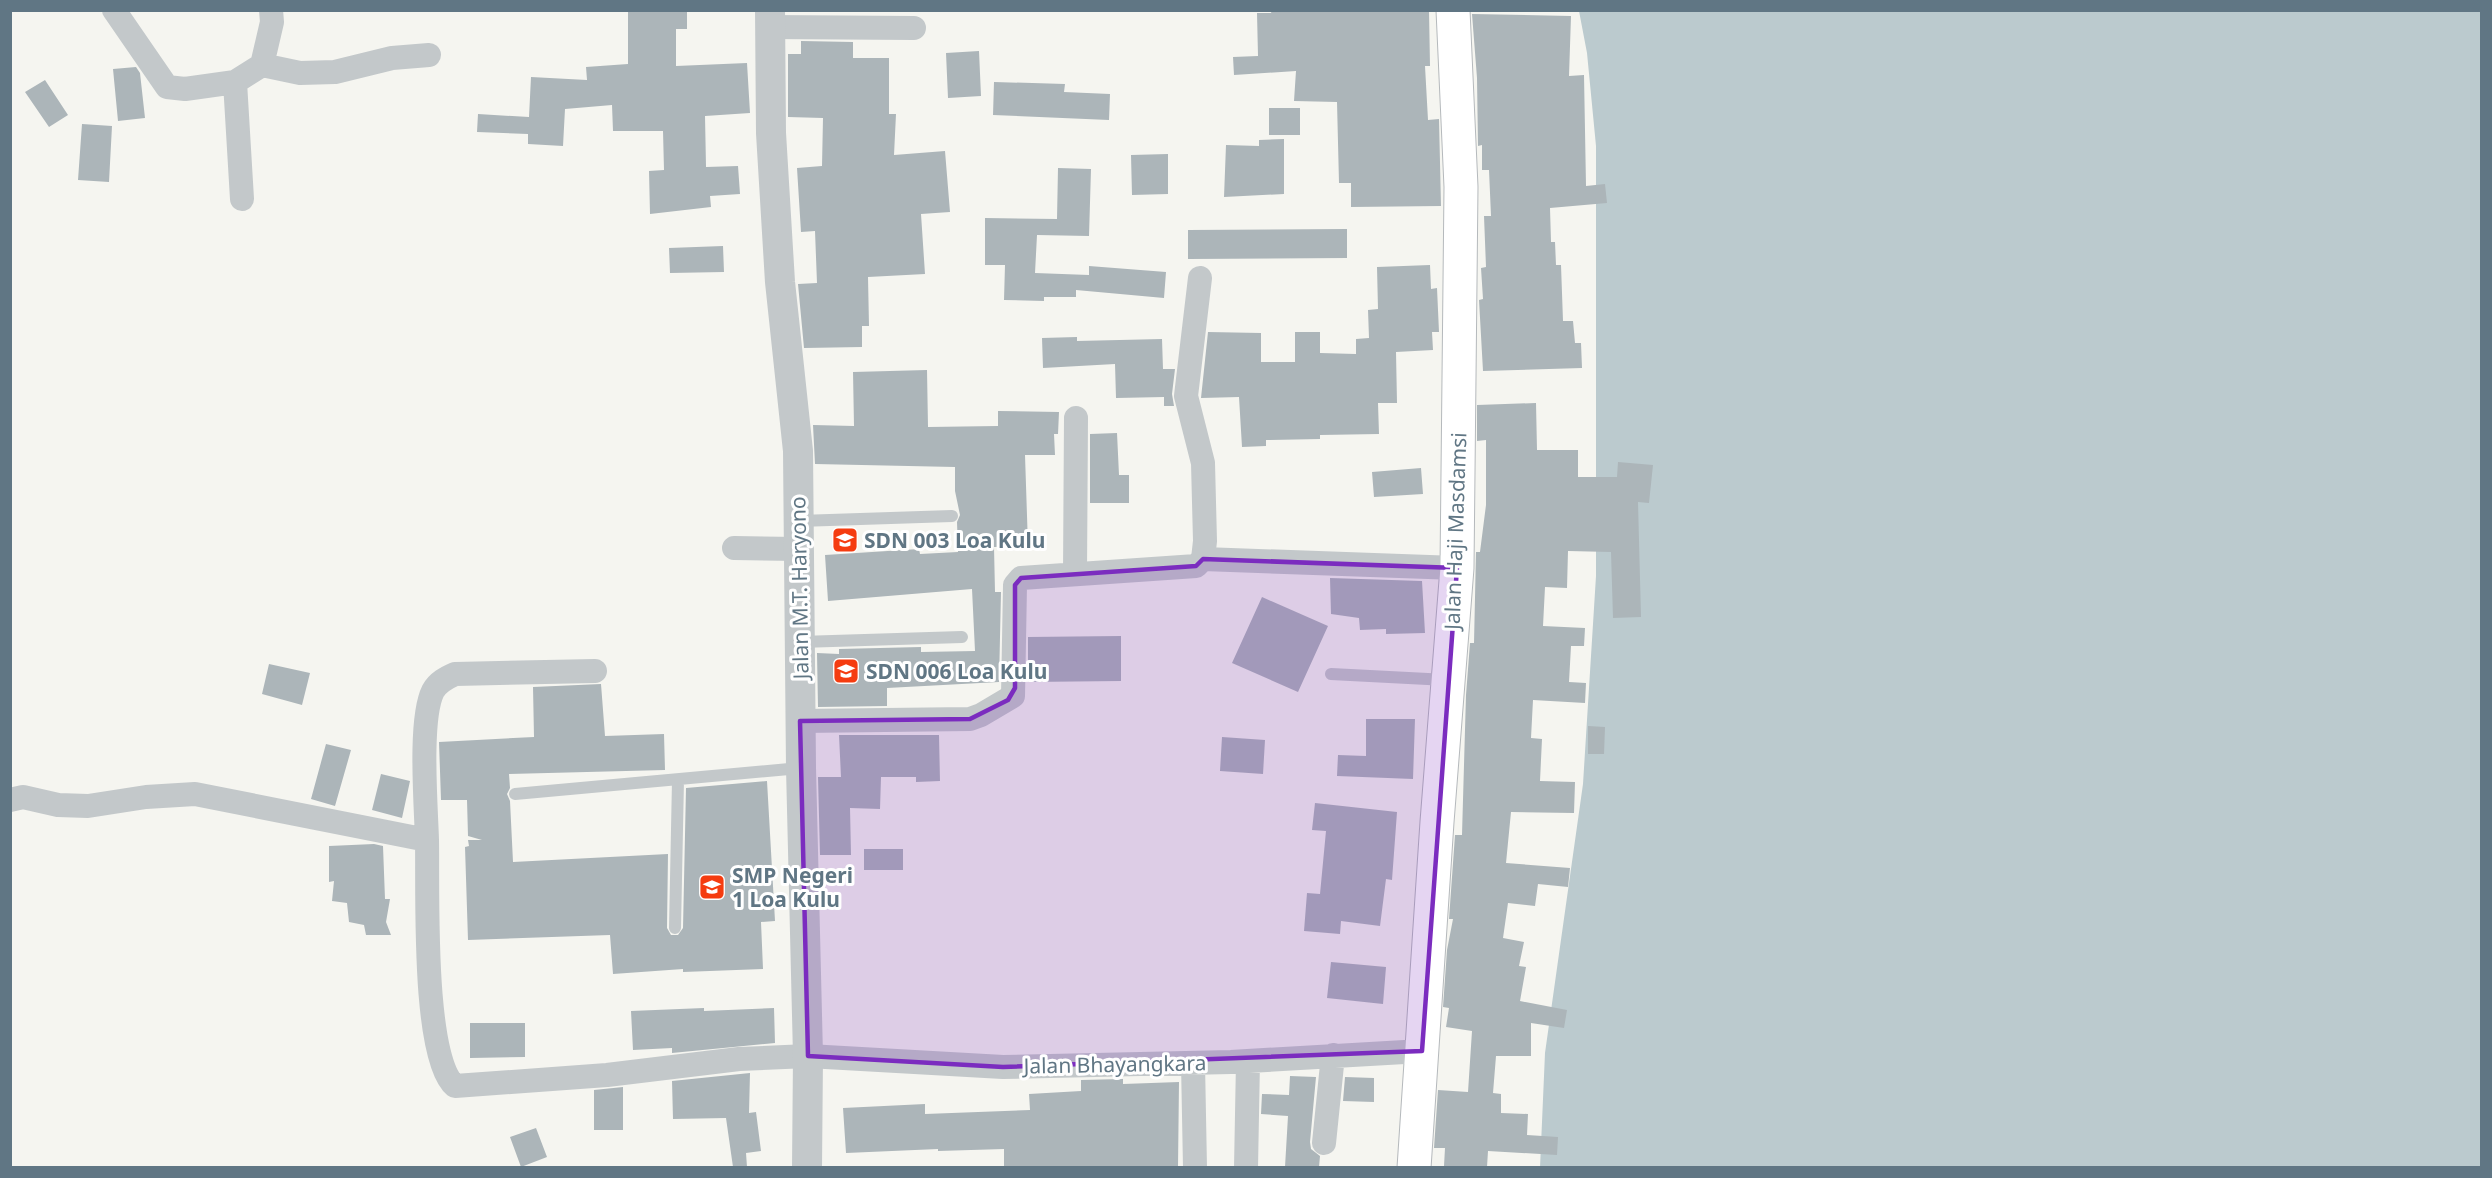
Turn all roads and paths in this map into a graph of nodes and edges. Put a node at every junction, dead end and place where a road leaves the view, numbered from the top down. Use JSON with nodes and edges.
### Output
{"nodes":[{"id":1,"x":114,"y":10,"type":"edge"},
{"id":2,"x":271,"y":10,"type":"edge"},
{"id":3,"x":1453,"y":10,"type":"edge"},
{"id":4,"x":770,"y":19,"type":"edge"},
{"id":5,"x":914,"y":28,"type":"dead end"},
{"id":6,"x":429,"y":55,"type":"dead end"},
{"id":7,"x":262,"y":65,"type":"junction"},
{"id":8,"x":235,"y":82,"type":"junction"},
{"id":9,"x":242,"y":199,"type":"dead end"},
{"id":10,"x":1200,"y":278,"type":"dead end"},
{"id":11,"x":1076,"y":418,"type":"dead end"},
{"id":12,"x":952,"y":516,"type":"dead end"},
{"id":13,"x":798,"y":535,"type":"junction"},
{"id":14,"x":734,"y":548,"type":"dead end"},
{"id":15,"x":1203,"y":559,"type":"junction"},
{"id":16,"x":1457,"y":568,"type":"junction"},
{"id":17,"x":1074,"y":573,"type":"junction"},
{"id":18,"x":962,"y":637,"type":"dead end"},
{"id":19,"x":799,"y":642,"type":"junction"},
{"id":20,"x":595,"y":671,"type":"dead end"},
{"id":21,"x":1331,"y":674,"type":"dead end"},
{"id":22,"x":1448,"y":680,"type":"junction"},
{"id":23,"x":800,"y":721,"type":"junction"},
{"id":24,"x":801,"y":768,"type":"junction"},
{"id":25,"x":678,"y":780,"type":"junction"},
{"id":26,"x":514,"y":794,"type":"dead end"},
{"id":27,"x":10,"y":800,"type":"edge"},
{"id":28,"x":427,"y":840,"type":"junction"},
{"id":29,"x":675,"y":928,"type":"dead end"},
{"id":30,"x":1422,"y":1051,"type":"junction"},
{"id":31,"x":1333,"y":1055,"type":"junction"},
{"id":32,"x":808,"y":1056,"type":"junction"},
{"id":33,"x":1248,"y":1061,"type":"junction"},
{"id":34,"x":1193,"y":1063,"type":"junction"},
{"id":35,"x":1324,"y":1143,"type":"dead end"},
{"id":36,"x":807,"y":1167,"type":"edge"},
{"id":37,"x":1196,"y":1167,"type":"edge"},
{"id":38,"x":1246,"y":1167,"type":"edge"},
{"id":39,"x":1414,"y":1167,"type":"edge"}],
"edges":[{"from":1,"to":8,"type":"street"},
{"from":2,"to":7,"type":"street"},
{"from":3,"to":16,"type":"highway","name":"Jalan Haji Masdamsi"},
{"from":4,"to":5,"type":"street"},
{"from":4,"to":13,"type":"street","name":"Jalan M.T. Haryono"},
{"from":6,"to":7,"type":"street"},
{"from":7,"to":8,"type":"street"},
{"from":8,"to":9,"type":"street"},
{"from":10,"to":15,"type":"street"},
{"from":11,"to":17,"type":"street"},
{"from":12,"to":13,"type":"lane"},
{"from":13,"to":14,"type":"street"},
{"from":13,"to":19,"type":"street","name":"Jalan M.T. Haryono"},
{"from":15,"to":16,"type":"street"},
{"from":15,"to":17,"type":"street"},
{"from":16,"to":22,"type":"highway","name":"Jalan Haji Masdamsi"},
{"from":17,"to":23,"type":"street"},
{"from":18,"to":19,"type":"lane"},
{"from":19,"to":23,"type":"street","name":"Jalan M.T. Haryono"},
{"from":20,"to":28,"type":"street"},
{"from":21,"to":22,"type":"lane"},
{"from":22,"to":30,"type":"highway","name":"Jalan Haji Masdamsi"},
{"from":23,"to":24,"type":"street","name":"Jalan M.T. Haryono"},
{"from":24,"to":25,"type":"lane"},
{"from":24,"to":32,"type":"street","name":"Jalan M.T. Haryono"},
{"from":25,"to":26,"type":"lane"},
{"from":25,"to":29,"type":"lane"},
{"from":27,"to":28,"type":"street"},
{"from":28,"to":32,"type":"street","name":"Jalan Bhayangkara"},
{"from":30,"to":31,"type":"street","name":"Jalan Bhayangkara"},
{"from":30,"to":39,"type":"highway","name":"Jalan Haji Masdamsi"},
{"from":31,"to":33,"type":"street","name":"Jalan Bhayangkara"},
{"from":31,"to":35,"type":"street"},
{"from":32,"to":34,"type":"street","name":"Jalan Bhayangkara"},
{"from":32,"to":36,"type":"street","name":"Jalan M.T. Haryono"},
{"from":33,"to":34,"type":"street","name":"Jalan Bhayangkara"},
{"from":33,"to":38,"type":"street"},
{"from":34,"to":37,"type":"street"}]}
